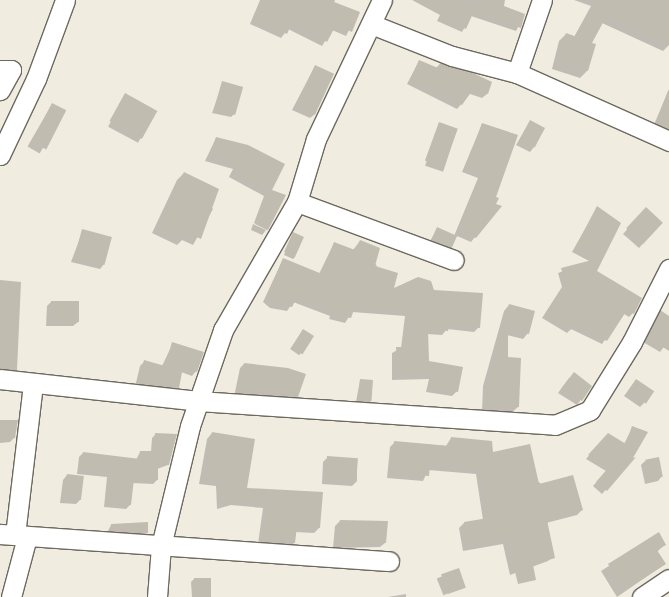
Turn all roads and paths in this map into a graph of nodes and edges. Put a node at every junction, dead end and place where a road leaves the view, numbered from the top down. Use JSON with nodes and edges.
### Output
{"nodes":[{"id":1,"x":65,"y":0,"type":"edge"},
{"id":2,"x":382,"y":0,"type":"edge"},
{"id":3,"x":542,"y":0,"type":"edge"},
{"id":4,"x":371,"y":24,"type":"junction"},
{"id":5,"x":0,"y":70,"type":"edge"},
{"id":6,"x":517,"y":73,"type":"junction"},
{"id":7,"x":0,"y":90,"type":"edge"},
{"id":8,"x":669,"y":141,"type":"edge"},
{"id":9,"x":0,"y":155,"type":"edge"},
{"id":10,"x":297,"y":202,"type":"junction"},
{"id":11,"x":454,"y":260,"type":"dead end"},
{"id":12,"x":669,"y":269,"type":"edge"},
{"id":13,"x":0,"y":379,"type":"edge"},
{"id":14,"x":32,"y":383,"type":"junction"},
{"id":15,"x":198,"y":401,"type":"junction"},
{"id":16,"x":14,"y":535,"type":"edge"},
{"id":17,"x":161,"y":546,"type":"junction"},
{"id":18,"x":390,"y":561,"type":"dead end"},
{"id":19,"x":669,"y":579,"type":"edge"},
{"id":20,"x":11,"y":597,"type":"edge"},
{"id":21,"x":157,"y":597,"type":"edge"},
{"id":22,"x":642,"y":597,"type":"edge"}],
"edges":[{"from":1,"to":9,"type":"street"},
{"from":2,"to":4,"type":"street"},
{"from":3,"to":6,"type":"street"},
{"from":4,"to":6,"type":"street"},
{"from":4,"to":10,"type":"street"},
{"from":5,"to":7,"type":"street"},
{"from":6,"to":8,"type":"street"},
{"from":10,"to":11,"type":"street"},
{"from":10,"to":15,"type":"street"},
{"from":12,"to":15,"type":"street"},
{"from":13,"to":14,"type":"street"},
{"from":14,"to":15,"type":"street"},
{"from":14,"to":16,"type":"street"},
{"from":15,"to":17,"type":"street"},
{"from":16,"to":17,"type":"street"},
{"from":16,"to":20,"type":"street"},
{"from":17,"to":18,"type":"street"},
{"from":17,"to":21,"type":"street"},
{"from":19,"to":22,"type":"street"}]}
